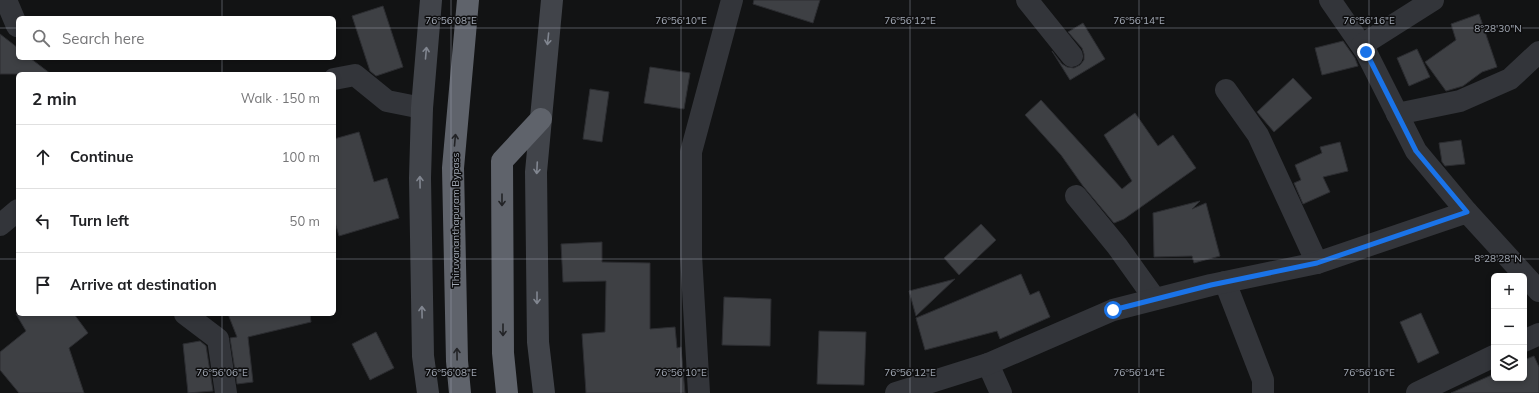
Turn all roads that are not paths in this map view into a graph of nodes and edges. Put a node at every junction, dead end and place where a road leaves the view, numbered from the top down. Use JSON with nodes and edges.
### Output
{"nodes":[{"id":1,"x":6,"y":0,"type":"edge"},
{"id":2,"x":431,"y":0,"type":"edge"},
{"id":3,"x":468,"y":0,"type":"edge"},
{"id":4,"x":552,"y":0,"type":"edge"},
{"id":5,"x":732,"y":0,"type":"edge"},
{"id":6,"x":1027,"y":0,"type":"edge"},
{"id":7,"x":1330,"y":0,"type":"edge"},
{"id":8,"x":1432,"y":0,"type":"edge"},
{"id":9,"x":16,"y":24,"type":"edge"},
{"id":10,"x":1362,"y":45,"type":"junction"},
{"id":11,"x":1539,"y":52,"type":"edge"},
{"id":12,"x":1072,"y":56,"type":"dead end"},
{"id":13,"x":336,"y":80,"type":"edge"},
{"id":14,"x":1226,"y":90,"type":"dead end"},
{"id":15,"x":422,"y":108,"type":"junction"},
{"id":16,"x":1398,"y":114,"type":"junction"},
{"id":17,"x":541,"y":119,"type":"junction"},
{"id":18,"x":1076,"y":196,"type":"dead end"},
{"id":19,"x":16,"y":212,"type":"edge"},
{"id":20,"x":1467,"y":212,"type":"junction"},
{"id":21,"x":0,"y":224,"type":"edge"},
{"id":22,"x":1317,"y":263,"type":"junction"},
{"id":23,"x":1536,"y":280,"type":"edge"},
{"id":24,"x":1225,"y":282,"type":"junction"},
{"id":25,"x":1156,"y":299,"type":"junction"},
{"id":26,"x":188,"y":316,"type":"edge"},
{"id":27,"x":1539,"y":334,"type":"edge"},
{"id":28,"x":1527,"y":340,"type":"edge"},
{"id":29,"x":1491,"y":357,"type":"edge"},
{"id":30,"x":988,"y":364,"type":"junction"},
{"id":31,"x":226,"y":393,"type":"edge"},
{"id":32,"x":428,"y":393,"type":"edge"},
{"id":33,"x":460,"y":393,"type":"edge"},
{"id":34,"x":507,"y":393,"type":"edge"},
{"id":35,"x":544,"y":393,"type":"edge"},
{"id":36,"x":699,"y":393,"type":"edge"},
{"id":37,"x":896,"y":393,"type":"edge"},
{"id":38,"x":1001,"y":393,"type":"edge"},
{"id":39,"x":1263,"y":393,"type":"edge"},
{"id":40,"x":1417,"y":393,"type":"edge"}],
"edges":[{"from":1,"to":9,"type":"street"},
{"from":15,"to":2,"type":"street","one_way":true},
{"from":33,"to":3,"type":"highway","name":"Thiruvananthapuram Bypass","one_way":true},
{"from":4,"to":17,"type":"street","one_way":true},
{"from":5,"to":36,"type":"street"},
{"from":6,"to":12,"type":"street"},
{"from":7,"to":10,"type":"street"},
{"from":8,"to":10,"type":"street"},
{"from":10,"to":16,"type":"street"},
{"from":11,"to":16,"type":"street"},
{"from":13,"to":15,"type":"street"},
{"from":14,"to":22,"type":"street"},
{"from":32,"to":15,"type":"street","one_way":true},
{"from":16,"to":20,"type":"street"},
{"from":17,"to":34,"type":"highway","one_way":true},
{"from":17,"to":35,"type":"street","one_way":true},
{"from":18,"to":25,"type":"street"},
{"from":19,"to":21,"type":"street"},
{"from":20,"to":22,"type":"street"},
{"from":20,"to":23,"type":"street"},
{"from":22,"to":24,"type":"street"},
{"from":24,"to":25,"type":"street"},
{"from":24,"to":39,"type":"street"},
{"from":25,"to":30,"type":"street"},
{"from":26,"to":31,"type":"street"},
{"from":27,"to":28,"type":"street"},
{"from":29,"to":40,"type":"street"},
{"from":30,"to":37,"type":"street"},
{"from":30,"to":38,"type":"street"}]}
